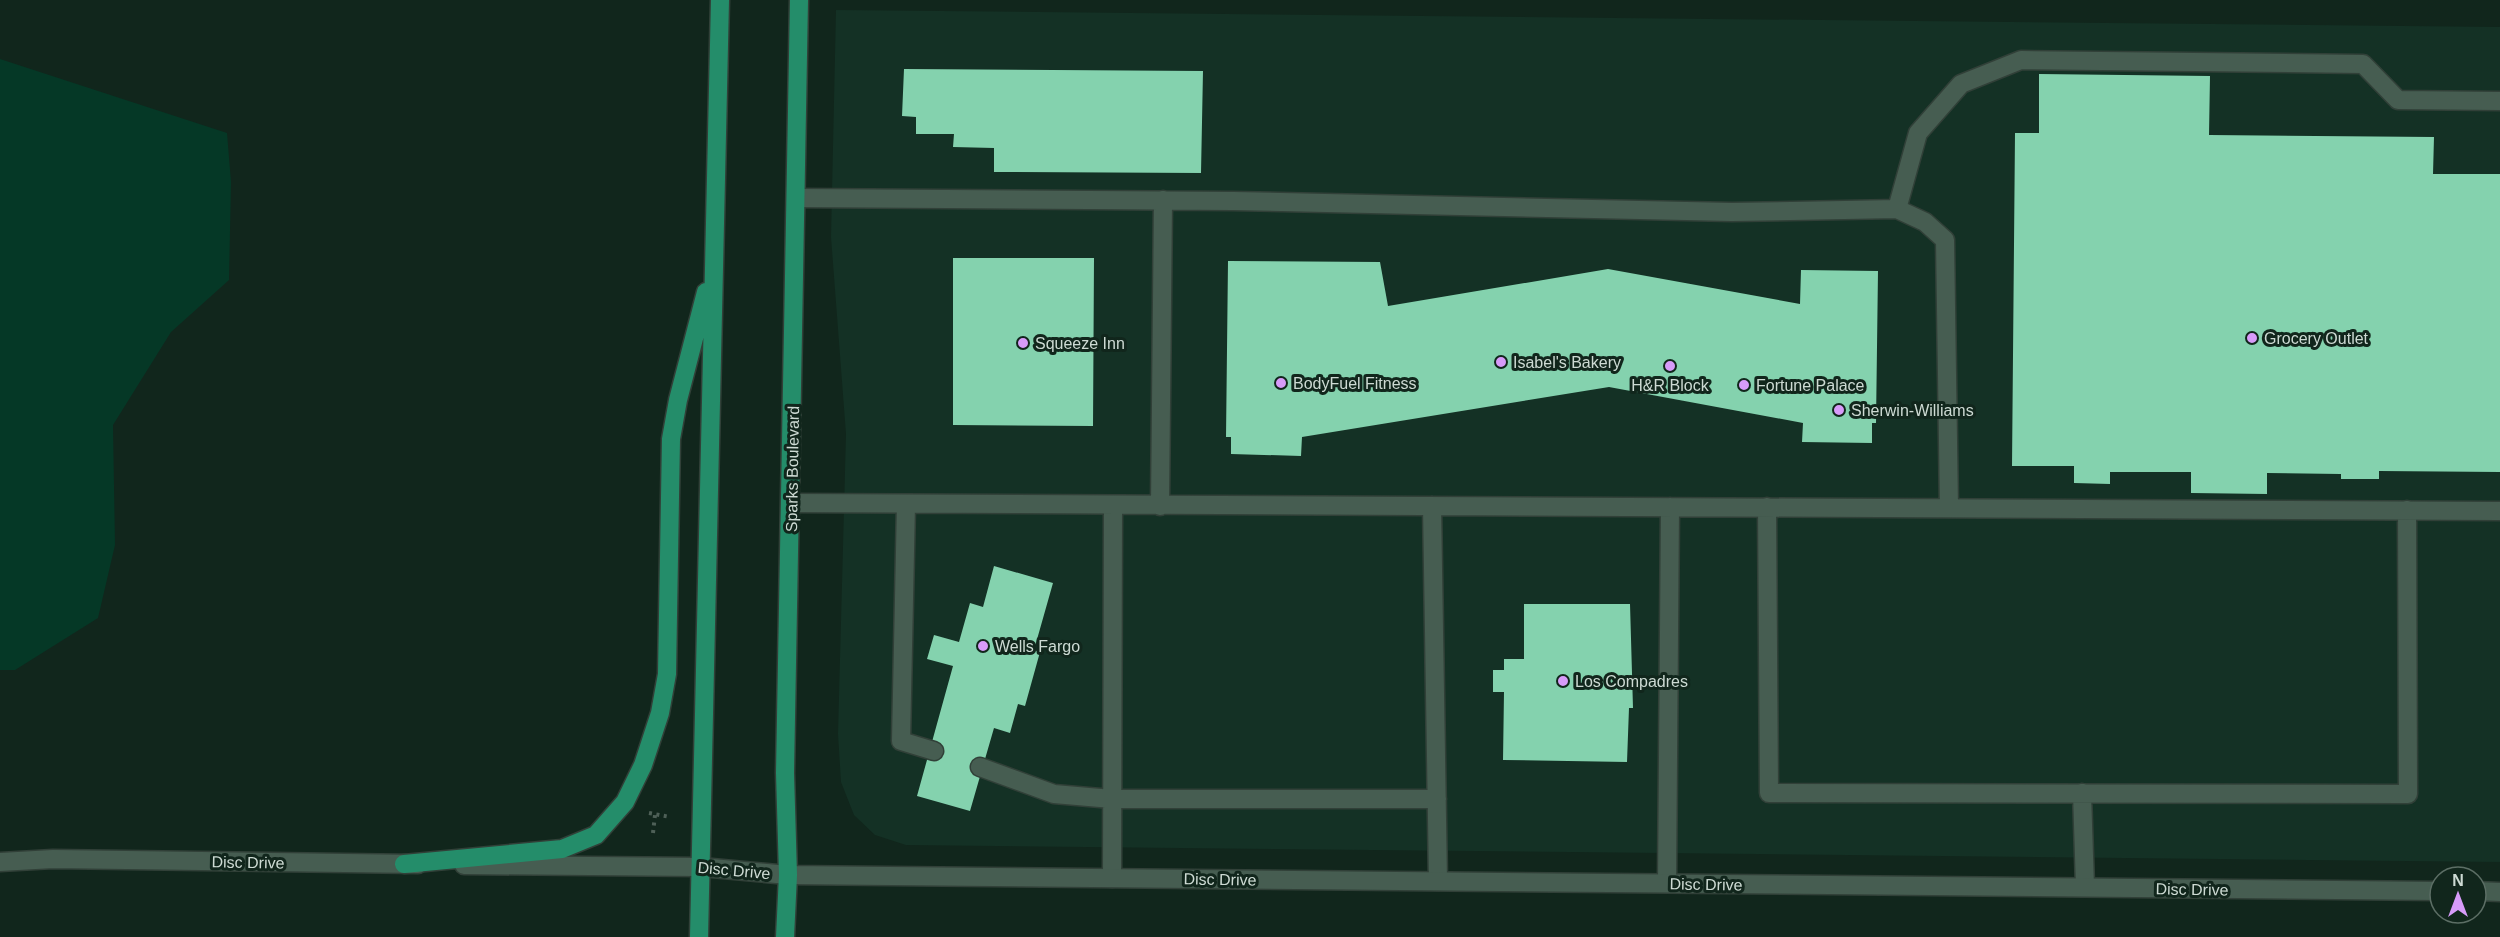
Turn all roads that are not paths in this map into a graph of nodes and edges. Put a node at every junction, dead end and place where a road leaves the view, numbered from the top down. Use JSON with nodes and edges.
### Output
{"nodes":[{"id":1,"x":720,"y":0,"type":"edge"},
{"id":2,"x":799,"y":0,"type":"edge"},
{"id":3,"x":2500,"y":101,"type":"edge"},
{"id":4,"x":797,"y":198,"type":"junction"},
{"id":5,"x":1163,"y":200,"type":"junction"},
{"id":6,"x":1897,"y":209,"type":"junction"},
{"id":7,"x":714,"y":264,"type":"junction"},
{"id":8,"x":791,"y":503,"type":"junction"},
{"id":9,"x":906,"y":504,"type":"junction"},
{"id":10,"x":1113,"y":505,"type":"junction"},
{"id":11,"x":1160,"y":506,"type":"junction"},
{"id":12,"x":1432,"y":506,"type":"junction"},
{"id":13,"x":1670,"y":507,"type":"junction"},
{"id":14,"x":1767,"y":507,"type":"junction"},
{"id":15,"x":1949,"y":508,"type":"junction"},
{"id":16,"x":2407,"y":510,"type":"junction"},
{"id":17,"x":2500,"y":511,"type":"edge"},
{"id":18,"x":934,"y":751,"type":"dead end"},
{"id":19,"x":980,"y":767,"type":"dead end"},
{"id":20,"x":2082,"y":793,"type":"junction"},
{"id":21,"x":1112,"y":799,"type":"junction"},
{"id":22,"x":1437,"y":799,"type":"junction"},
{"id":23,"x":0,"y":862,"type":"edge"},
{"id":24,"x":404,"y":864,"type":"junction"},
{"id":25,"x":701,"y":867,"type":"junction"},
{"id":26,"x":788,"y":875,"type":"junction"},
{"id":27,"x":1112,"y":878,"type":"junction"},
{"id":28,"x":1438,"y":881,"type":"junction"},
{"id":29,"x":1667,"y":883,"type":"junction"},
{"id":30,"x":2085,"y":888,"type":"junction"},
{"id":31,"x":2428,"y":891,"type":"edge"},
{"id":32,"x":699,"y":937,"type":"edge"},
{"id":33,"x":785,"y":937,"type":"edge"}],
"edges":[{"from":1,"to":7,"type":"main road"},
{"from":2,"to":4,"type":"main road","name":"Sparks Boulevard"},
{"from":3,"to":6,"type":"main road"},
{"from":4,"to":5,"type":"main road"},
{"from":4,"to":8,"type":"main road","name":"Sparks Boulevard"},
{"from":5,"to":6,"type":"main road"},
{"from":5,"to":11,"type":"main road"},
{"from":6,"to":15,"type":"main road"},
{"from":7,"to":24,"type":"main road"},
{"from":7,"to":25,"type":"main road"},
{"from":8,"to":9,"type":"main road"},
{"from":8,"to":26,"type":"main road","name":"Sparks Boulevard"},
{"from":9,"to":10,"type":"main road"},
{"from":9,"to":18,"type":"main road"},
{"from":10,"to":11,"type":"main road"},
{"from":10,"to":21,"type":"main road"},
{"from":11,"to":12,"type":"main road"},
{"from":12,"to":13,"type":"main road"},
{"from":12,"to":22,"type":"main road"},
{"from":13,"to":14,"type":"main road"},
{"from":13,"to":29,"type":"main road"},
{"from":14,"to":15,"type":"main road"},
{"from":14,"to":20,"type":"main road"},
{"from":15,"to":16,"type":"main road"},
{"from":16,"to":17,"type":"main road"},
{"from":16,"to":20,"type":"main road"},
{"from":19,"to":21,"type":"main road"},
{"from":20,"to":30,"type":"main road"},
{"from":21,"to":22,"type":"main road"},
{"from":21,"to":27,"type":"main road"},
{"from":22,"to":28,"type":"main road"},
{"from":23,"to":24,"type":"main road","name":"Disc Drive"},
{"from":24,"to":25,"type":"main road","name":"Disc Drive"},
{"from":25,"to":26,"type":"main road","name":"Disc Drive"},
{"from":25,"to":32,"type":"main road"},
{"from":26,"to":27,"type":"main road","name":"Disc Drive"},
{"from":26,"to":33,"type":"main road","name":"Sparks Boulevard"},
{"from":27,"to":28,"type":"main road","name":"Disc Drive"},
{"from":28,"to":29,"type":"main road","name":"Disc Drive"},
{"from":29,"to":30,"type":"main road","name":"Disc Drive"},
{"from":30,"to":31,"type":"main road","name":"Disc Drive"}]}
